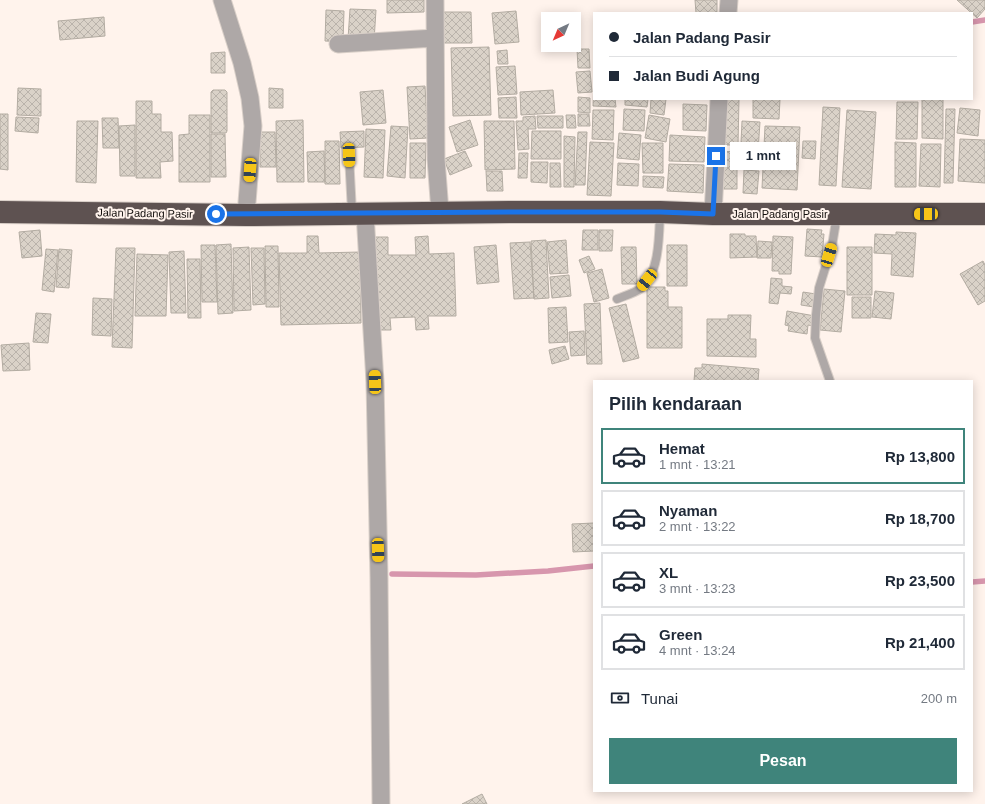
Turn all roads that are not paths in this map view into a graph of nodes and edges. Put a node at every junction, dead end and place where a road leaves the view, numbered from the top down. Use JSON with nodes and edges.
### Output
{"nodes":[{"id":1,"x":222,"y":0,"type":"edge"},
{"id":2,"x":436,"y":0,"type":"edge"},
{"id":3,"x":729,"y":0,"type":"edge"},
{"id":4,"x":728,"y":12,"type":"edge"},
{"id":5,"x":435,"y":38,"type":"junction"},
{"id":6,"x":338,"y":44,"type":"dead end"},
{"id":7,"x":719,"y":100,"type":"edge"},
{"id":8,"x":349,"y":155,"type":"dead end"},
{"id":9,"x":0,"y":212,"type":"edge"},
{"id":10,"x":440,"y":212,"type":"junction"},
{"id":11,"x":660,"y":212,"type":"junction"},
{"id":12,"x":358,"y":213,"type":"junction"},
{"id":13,"x":246,"y":214,"type":"junction"},
{"id":14,"x":713,"y":214,"type":"junction"},
{"id":15,"x":837,"y":214,"type":"junction"},
{"id":16,"x":985,"y":214,"type":"edge"},
{"id":17,"x":617,"y":299,"type":"dead end"},
{"id":18,"x":830,"y":380,"type":"edge"},
{"id":19,"x":381,"y":804,"type":"edge"}],
"edges":[{"from":1,"to":13,"type":"street"},
{"from":2,"to":5,"type":"street"},
{"from":3,"to":4,"type":"street"},
{"from":5,"to":6,"type":"street"},
{"from":5,"to":10,"type":"street"},
{"from":7,"to":14,"type":"street"},
{"from":8,"to":12,"type":"lane"},
{"from":9,"to":13,"type":"highway","name":"Jalan Padang Pasir"},
{"from":10,"to":11,"type":"highway","name":"Jalan Padang Pasir"},
{"from":10,"to":12,"type":"highway","name":"Jalan Padang Pasir"},
{"from":11,"to":14,"type":"highway","name":"Jalan Padang Pasir"},
{"from":11,"to":17,"type":"lane"},
{"from":12,"to":13,"type":"highway","name":"Jalan Padang Pasir"},
{"from":12,"to":19,"type":"street"},
{"from":14,"to":15,"type":"highway","name":"Jalan Padang Pasir"},
{"from":15,"to":16,"type":"highway","name":"Jalan Padang Pasir"},
{"from":15,"to":18,"type":"lane"}]}
